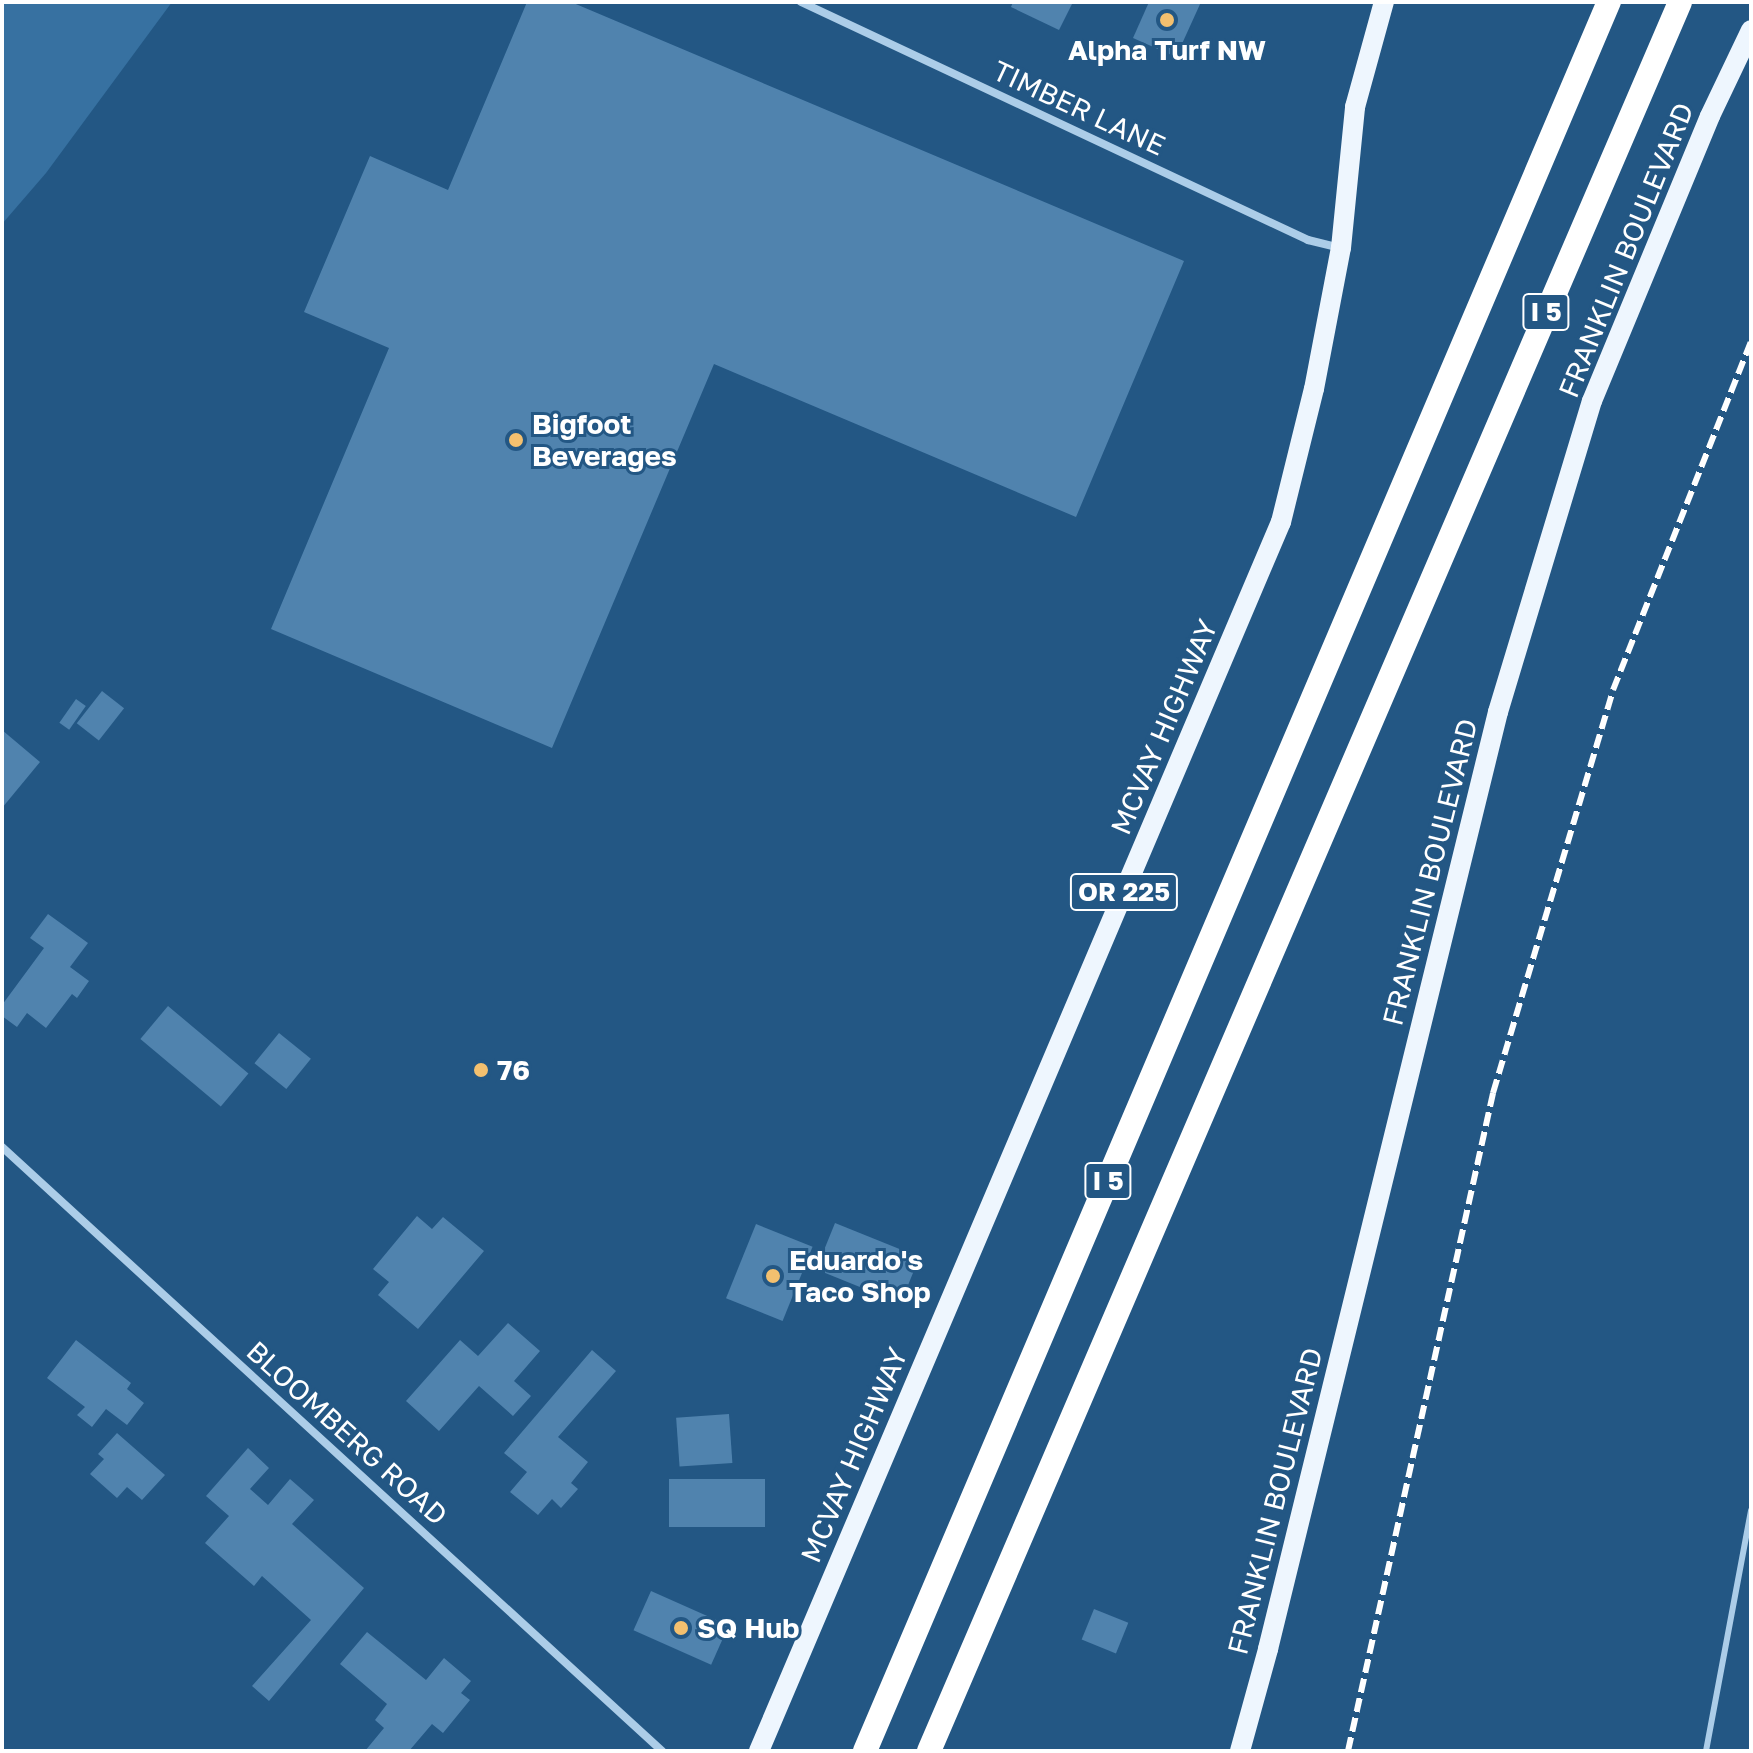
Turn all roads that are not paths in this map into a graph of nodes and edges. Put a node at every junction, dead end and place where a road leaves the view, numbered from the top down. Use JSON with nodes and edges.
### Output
{"nodes":[{"id":1,"x":801,"y":2,"type":"edge"},
{"id":2,"x":1384,"y":2,"type":"edge"},
{"id":3,"x":1609,"y":2,"type":"edge"},
{"id":4,"x":1680,"y":2,"type":"edge"},
{"id":5,"x":1751,"y":30,"type":"edge"},
{"id":6,"x":1341,"y":248,"type":"junction"},
{"id":7,"x":2,"y":1147,"type":"edge"},
{"id":8,"x":1751,"y":1510,"type":"edge"},
{"id":9,"x":662,"y":1751,"type":"edge"},
{"id":10,"x":759,"y":1751,"type":"edge"},
{"id":11,"x":865,"y":1751,"type":"edge"},
{"id":12,"x":929,"y":1751,"type":"edge"},
{"id":13,"x":1240,"y":1751,"type":"edge"},
{"id":14,"x":1706,"y":1751,"type":"edge"}],
"edges":[{"from":1,"to":6,"type":"street","name":"TIMBER LANE"},
{"from":2,"to":6,"type":"main road","name":"MCVAY HIGHWAY","number":"OR 225"},
{"from":3,"to":11,"type":"highway","number":"I 5"},
{"from":4,"to":12,"type":"highway","number":"I 5"},
{"from":5,"to":13,"type":"main road","name":"FRANKLIN BOULEVARD"},
{"from":6,"to":10,"type":"main road","name":"MCVAY HIGHWAY","number":"OR 225"},
{"from":7,"to":9,"type":"street","name":"BLOOMBERG ROAD"},
{"from":8,"to":14,"type":"lane"}]}
